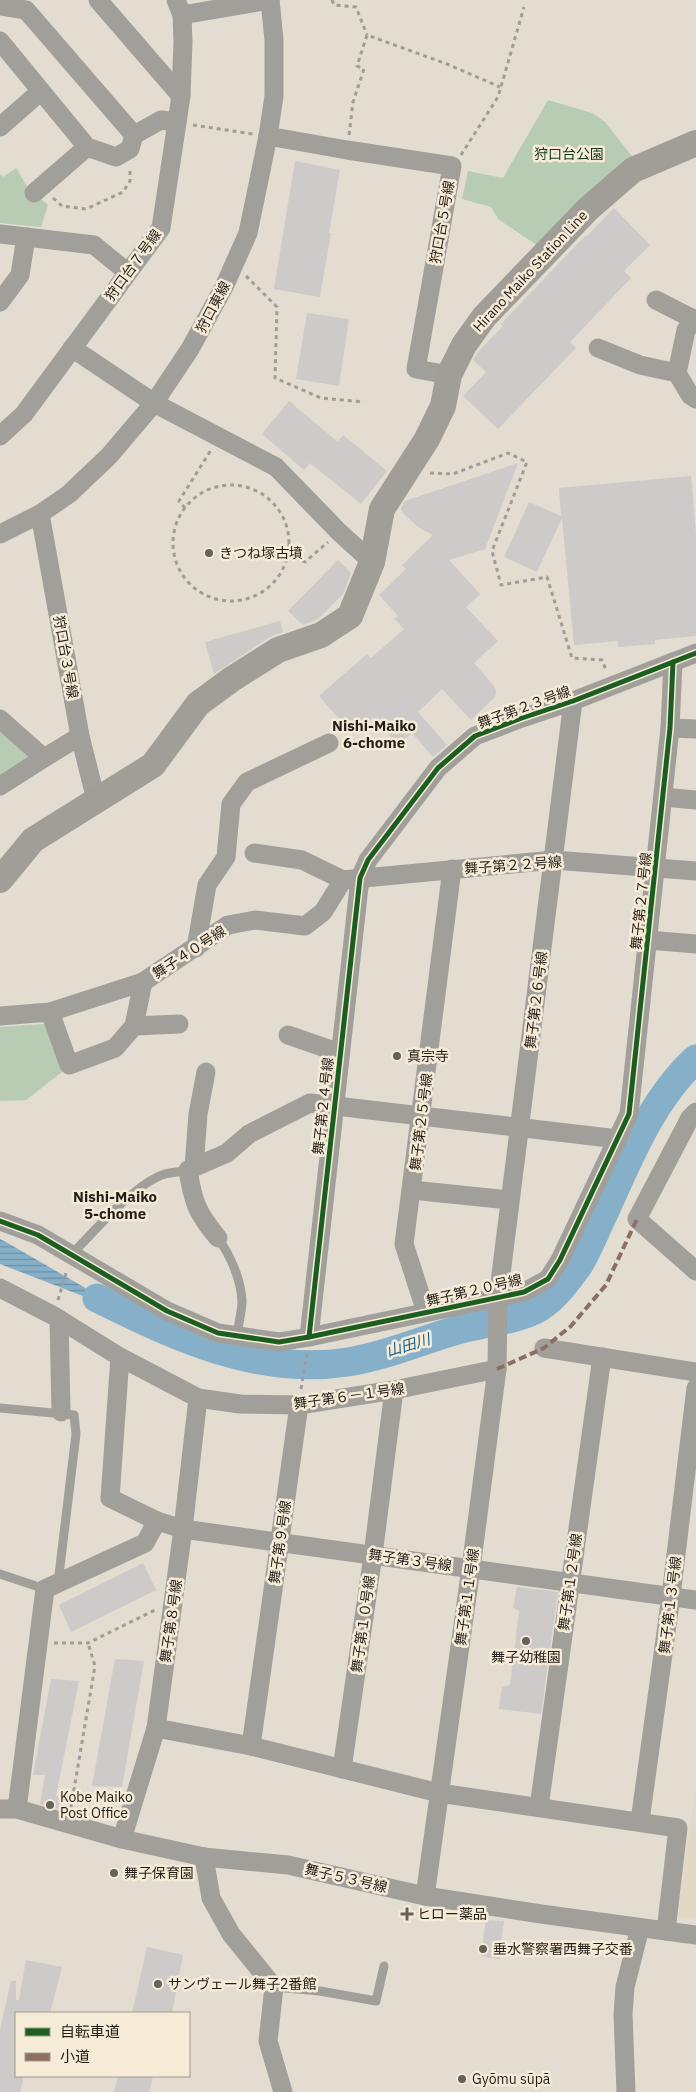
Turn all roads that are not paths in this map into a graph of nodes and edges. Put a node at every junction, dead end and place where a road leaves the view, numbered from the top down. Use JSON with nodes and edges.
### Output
{"nodes":[{"id":1,"x":98,"y":0,"type":"edge"},
{"id":2,"x":270,"y":0,"type":"edge"},
{"id":3,"x":0,"y":6,"type":"edge"},
{"id":4,"x":179,"y":8,"type":"edge"},
{"id":5,"x":0,"y":40,"type":"edge"},
{"id":6,"x":41,"y":91,"type":"junction"},
{"id":7,"x":181,"y":96,"type":"junction"},
{"id":8,"x":177,"y":122,"type":"junction"},
{"id":9,"x":0,"y":127,"type":"edge"},
{"id":10,"x":268,"y":136,"type":"junction"},
{"id":11,"x":132,"y":142,"type":"junction"},
{"id":12,"x":696,"y":143,"type":"edge"},
{"id":13,"x":87,"y":147,"type":"junction"},
{"id":14,"x":37,"y":191,"type":"road end"},
{"id":15,"x":0,"y":234,"type":"edge"},
{"id":16,"x":26,"y":237,"type":"junction"},
{"id":17,"x":127,"y":272,"type":"junction"},
{"id":18,"x":656,"y":300,"type":"dead end"},
{"id":19,"x":0,"y":302,"type":"edge"},
{"id":20,"x":696,"y":319,"type":"edge"},
{"id":21,"x":72,"y":348,"type":"junction"},
{"id":22,"x":598,"y":348,"type":"dead end"},
{"id":23,"x":676,"y":373,"type":"junction"},
{"id":24,"x":449,"y":375,"type":"junction"},
{"id":25,"x":696,"y":399,"type":"edge"},
{"id":26,"x":154,"y":403,"type":"junction"},
{"id":27,"x":0,"y":436,"type":"edge"},
{"id":28,"x":40,"y":514,"type":"junction"},
{"id":29,"x":0,"y":534,"type":"edge"},
{"id":30,"x":372,"y":562,"type":"junction"},
{"id":31,"x":696,"y":653,"type":"edge"},
{"id":32,"x":673,"y":662,"type":"junction"},
{"id":33,"x":573,"y":701,"type":"junction"},
{"id":34,"x":0,"y":719,"type":"edge"},
{"id":35,"x":670,"y":728,"type":"junction"},
{"id":36,"x":696,"y":729,"type":"edge"},
{"id":37,"x":80,"y":736,"type":"junction"},
{"id":38,"x":330,"y":743,"type":"dead end"},
{"id":39,"x":44,"y":758,"type":"junction"},
{"id":40,"x":0,"y":786,"type":"edge"},
{"id":41,"x":663,"y":797,"type":"junction"},
{"id":42,"x":96,"y":800,"type":"junction"},
{"id":43,"x":696,"y":800,"type":"edge"},
{"id":44,"x":254,"y":853,"type":"dead end"},
{"id":45,"x":554,"y":860,"type":"junction"},
{"id":46,"x":656,"y":868,"type":"junction"},
{"id":47,"x":452,"y":869,"type":"junction"},
{"id":48,"x":696,"y":871,"type":"edge"},
{"id":49,"x":352,"y":879,"type":"junction"},
{"id":50,"x":0,"y":880,"type":"edge"},
{"id":51,"x":648,"y":940,"type":"junction"},
{"id":52,"x":696,"y":944,"type":"edge"},
{"id":53,"x":196,"y":948,"type":"junction"},
{"id":54,"x":142,"y":982,"type":"junction"},
{"id":55,"x":50,"y":1012,"type":"junction"},
{"id":56,"x":0,"y":1016,"type":"edge"},
{"id":57,"x":179,"y":1024,"type":"dead end"},
{"id":58,"x":134,"y":1026,"type":"junction"},
{"id":59,"x":288,"y":1035,"type":"dead end"},
{"id":60,"x":340,"y":1053,"type":"junction"},
{"id":61,"x":206,"y":1072,"type":"dead end"},
{"id":62,"x":334,"y":1106,"type":"junction"},
{"id":63,"x":696,"y":1112,"type":"edge"},
{"id":64,"x":422,"y":1115,"type":"junction"},
{"id":65,"x":520,"y":1128,"type":"junction"},
{"id":66,"x":618,"y":1139,"type":"junction"},
{"id":67,"x":191,"y":1169,"type":"junction"},
{"id":68,"x":412,"y":1190,"type":"junction"},
{"id":69,"x":510,"y":1200,"type":"junction"},
{"id":70,"x":0,"y":1221,"type":"edge"},
{"id":71,"x":218,"y":1238,"type":"joint"},
{"id":72,"x":71,"y":1255,"type":"junction"},
{"id":73,"x":696,"y":1270,"type":"edge"},
{"id":74,"x":0,"y":1288,"type":"edge"},
{"id":75,"x":498,"y":1298,"type":"junction"},
{"id":76,"x":426,"y":1312,"type":"junction"},
{"id":77,"x":57,"y":1318,"type":"junction"},
{"id":78,"x":237,"y":1336,"type":"junction"},
{"id":79,"x":309,"y":1337,"type":"junction"},
{"id":80,"x":544,"y":1348,"type":"dead end"},
{"id":81,"x":120,"y":1357,"type":"junction"},
{"id":82,"x":602,"y":1357,"type":"junction"},
{"id":83,"x":497,"y":1369,"type":"junction"},
{"id":84,"x":696,"y":1372,"type":"edge"},
{"id":85,"x":696,"y":1388,"type":"edge"},
{"id":86,"x":394,"y":1390,"type":"junction"},
{"id":87,"x":198,"y":1398,"type":"junction"},
{"id":88,"x":299,"y":1405,"type":"junction"},
{"id":89,"x":0,"y":1408,"type":"edge"},
{"id":90,"x":62,"y":1412,"type":"junction"},
{"id":91,"x":157,"y":1521,"type":"junction"},
{"id":92,"x":183,"y":1530,"type":"junction"},
{"id":93,"x":280,"y":1543,"type":"junction"},
{"id":94,"x":373,"y":1555,"type":"junction"},
{"id":95,"x":471,"y":1568,"type":"junction"},
{"id":96,"x":0,"y":1574,"type":"edge"},
{"id":97,"x":569,"y":1582,"type":"junction"},
{"id":98,"x":51,"y":1586,"type":"junction"},
{"id":99,"x":671,"y":1596,"type":"junction"},
{"id":100,"x":696,"y":1600,"type":"edge"},
{"id":101,"x":156,"y":1728,"type":"junction"},
{"id":102,"x":251,"y":1746,"type":"junction"},
{"id":103,"x":342,"y":1769,"type":"junction"},
{"id":104,"x":439,"y":1793,"type":"junction"},
{"id":105,"x":539,"y":1807,"type":"junction"},
{"id":106,"x":8,"y":1809,"type":"edge"},
{"id":107,"x":640,"y":1821,"type":"junction"},
{"id":108,"x":122,"y":1839,"type":"junction"},
{"id":109,"x":204,"y":1857,"type":"junction"},
{"id":110,"x":425,"y":1896,"type":"junction"},
{"id":111,"x":640,"y":1928,"type":"junction"},
{"id":112,"x":666,"y":1931,"type":"junction"},
{"id":113,"x":696,"y":1935,"type":"edge"},
{"id":114,"x":384,"y":1966,"type":"dead end"},
{"id":115,"x":274,"y":1987,"type":"junction"},
{"id":116,"x":283,"y":2092,"type":"edge"},
{"id":117,"x":626,"y":2092,"type":"edge"}],
"edges":[{"from":1,"to":7,"type":"street"},
{"from":2,"to":4,"type":"street"},
{"from":2,"to":10,"type":"street","name":"狩口東線"},
{"from":3,"to":11,"type":"street"},
{"from":4,"to":7,"type":"street","name":"狩口台７号線"},
{"from":5,"to":6,"type":"street"},
{"from":6,"to":9,"type":"street"},
{"from":6,"to":13,"type":"street"},
{"from":7,"to":8,"type":"street","name":"狩口台７号線"},
{"from":8,"to":11,"type":"street"},
{"from":8,"to":17,"type":"street","name":"狩口台７号線"},
{"from":10,"to":24,"type":"street","name":"狩口台５号線"},
{"from":10,"to":26,"type":"street","name":"狩口東線"},
{"from":11,"to":13,"type":"street"},
{"from":12,"to":24,"type":"main road","name":"Hirano Maiko Station Line"},
{"from":13,"to":14,"type":"street"},
{"from":15,"to":16,"type":"street"},
{"from":16,"to":17,"type":"street"},
{"from":16,"to":19,"type":"street"},
{"from":17,"to":21,"type":"street","name":"狩口台７号線"},
{"from":18,"to":20,"type":"street"},
{"from":20,"to":23,"type":"street"},
{"from":21,"to":26,"type":"street"},
{"from":21,"to":27,"type":"street","name":"狩口台７号線"},
{"from":22,"to":23,"type":"street"},
{"from":23,"to":25,"type":"street"},
{"from":24,"to":30,"type":"main road","name":"Hirano Maiko Station Line"},
{"from":26,"to":28,"type":"street","name":"狩口東線"},
{"from":26,"to":30,"type":"street"},
{"from":28,"to":29,"type":"street","name":"狩口東線"},
{"from":28,"to":37,"type":"street","name":"狩口台３号線"},
{"from":30,"to":42,"type":"main road","name":"Hirano Maiko Station Line"},
{"from":31,"to":32,"type":"street","name":"舞子第２３号線"},
{"from":32,"to":33,"type":"street","name":"舞子第２３号線"},
{"from":32,"to":35,"type":"street","name":"舞子第２７号線"},
{"from":33,"to":45,"type":"street","name":"舞子第２６号線"},
{"from":33,"to":49,"type":"street","name":"舞子第２３号線"},
{"from":34,"to":39,"type":"street"},
{"from":35,"to":36,"type":"street"},
{"from":35,"to":41,"type":"street","name":"舞子第２７号線"},
{"from":37,"to":39,"type":"street"},
{"from":37,"to":42,"type":"street","name":"狩口台３号線"},
{"from":38,"to":53,"type":"street"},
{"from":39,"to":40,"type":"street"},
{"from":41,"to":43,"type":"street"},
{"from":41,"to":46,"type":"street","name":"舞子第２７号線"},
{"from":42,"to":50,"type":"main road","name":"Hirano Maiko Station Line"},
{"from":44,"to":49,"type":"street"},
{"from":45,"to":46,"type":"street","name":"舞子第２２号線"},
{"from":45,"to":47,"type":"street","name":"舞子第２２号線"},
{"from":45,"to":65,"type":"street","name":"舞子第２６号線"},
{"from":46,"to":48,"type":"street","name":"舞子第２２号線"},
{"from":46,"to":51,"type":"street","name":"舞子第２７号線"},
{"from":47,"to":49,"type":"street","name":"舞子第２２号線"},
{"from":47,"to":64,"type":"street","name":"舞子第２５号線"},
{"from":49,"to":53,"type":"street","name":"舞子４０号線"},
{"from":49,"to":60,"type":"street","name":"舞子第２４号線"},
{"from":51,"to":52,"type":"street"},
{"from":51,"to":66,"type":"street","name":"舞子第２７号線"},
{"from":53,"to":54,"type":"street","name":"舞子４０号線"},
{"from":54,"to":55,"type":"street","name":"舞子４０号線"},
{"from":54,"to":58,"type":"street"},
{"from":55,"to":56,"type":"street","name":"舞子４０号線"},
{"from":55,"to":58,"type":"street"},
{"from":57,"to":58,"type":"street"},
{"from":59,"to":60,"type":"street"},
{"from":60,"to":62,"type":"street","name":"舞子第２４号線"},
{"from":61,"to":67,"type":"street"},
{"from":62,"to":64,"type":"street"},
{"from":62,"to":67,"type":"street"},
{"from":62,"to":79,"type":"street","name":"舞子第２４号線"},
{"from":63,"to":73,"type":"street"},
{"from":64,"to":65,"type":"street"},
{"from":64,"to":68,"type":"street","name":"舞子第２５号線"},
{"from":65,"to":66,"type":"street"},
{"from":65,"to":69,"type":"street","name":"舞子第２６号線"},
{"from":66,"to":75,"type":"street","name":"舞子第２０号線"},
{"from":67,"to":71,"type":"street"},
{"from":67,"to":72,"type":"lane"},
{"from":68,"to":69,"type":"street"},
{"from":68,"to":76,"type":"street","name":"舞子第２５号線"},
{"from":69,"to":75,"type":"street","name":"舞子第２６号線"},
{"from":70,"to":72,"type":"street","name":"舞子第２０号線"},
{"from":71,"to":78,"type":"lane"},
{"from":72,"to":78,"type":"street","name":"舞子第２０号線"},
{"from":74,"to":77,"type":"street","name":"舞子第６－１号線"},
{"from":75,"to":76,"type":"street","name":"舞子第２０号線"},
{"from":75,"to":83,"type":"street","name":"舞子第１１号線"},
{"from":76,"to":79,"type":"street","name":"舞子第２０号線"},
{"from":77,"to":81,"type":"street","name":"舞子第６－１号線"},
{"from":77,"to":90,"type":"street"},
{"from":78,"to":79,"type":"street","name":"舞子第２０号線"},
{"from":80,"to":82,"type":"street"},
{"from":81,"to":87,"type":"street","name":"舞子第６－１号線"},
{"from":81,"to":91,"type":"street","name":"舞子第３号線"},
{"from":82,"to":84,"type":"street"},
{"from":82,"to":97,"type":"street","name":"舞子第１２号線"},
{"from":83,"to":86,"type":"street","name":"舞子第６－１号線"},
{"from":83,"to":95,"type":"street","name":"舞子第１１号線"},
{"from":85,"to":99,"type":"street","name":"舞子第１３号線"},
{"from":86,"to":88,"type":"street","name":"舞子第６－１号線"},
{"from":86,"to":94,"type":"street","name":"舞子第１０号線"},
{"from":87,"to":88,"type":"street","name":"舞子第６－１号線"},
{"from":87,"to":92,"type":"street","name":"舞子第８号線"},
{"from":88,"to":93,"type":"street","name":"舞子第９号線"},
{"from":89,"to":90,"type":"lane"},
{"from":90,"to":98,"type":"lane"},
{"from":91,"to":92,"type":"street","name":"舞子第３号線"},
{"from":91,"to":98,"type":"street"},
{"from":92,"to":93,"type":"street","name":"舞子第３号線"},
{"from":92,"to":101,"type":"street","name":"舞子第８号線"},
{"from":93,"to":94,"type":"street","name":"舞子第３号線"},
{"from":93,"to":102,"type":"street","name":"舞子第９号線"},
{"from":94,"to":95,"type":"street","name":"舞子第３号線"},
{"from":94,"to":103,"type":"street","name":"舞子第１０号線"},
{"from":95,"to":97,"type":"street","name":"舞子第３号線"},
{"from":95,"to":104,"type":"street","name":"舞子第１１号線"},
{"from":96,"to":98,"type":"lane"},
{"from":97,"to":99,"type":"street","name":"舞子第３号線"},
{"from":97,"to":105,"type":"street","name":"舞子第１２号線"},
{"from":98,"to":106,"type":"street"},
{"from":99,"to":100,"type":"street","name":"舞子第３号線"},
{"from":99,"to":107,"type":"street","name":"舞子第１３号線"},
{"from":101,"to":102,"type":"street"},
{"from":101,"to":108,"type":"street","name":"舞子第８号線"},
{"from":102,"to":103,"type":"street"},
{"from":103,"to":104,"type":"street"},
{"from":104,"to":105,"type":"street"},
{"from":104,"to":110,"type":"street","name":"舞子第１１号線"},
{"from":105,"to":107,"type":"street"},
{"from":106,"to":108,"type":"street","name":"舞子５３号線"},
{"from":107,"to":112,"type":"street"},
{"from":108,"to":109,"type":"street","name":"舞子５３号線"},
{"from":109,"to":110,"type":"street","name":"舞子５３号線"},
{"from":109,"to":115,"type":"street"},
{"from":110,"to":111,"type":"street","name":"舞子５３号線"},
{"from":111,"to":112,"type":"street","name":"舞子５３号線"},
{"from":111,"to":117,"type":"street"},
{"from":112,"to":113,"type":"street","name":"舞子５３号線"},
{"from":114,"to":115,"type":"lane"},
{"from":115,"to":116,"type":"street"}]}
